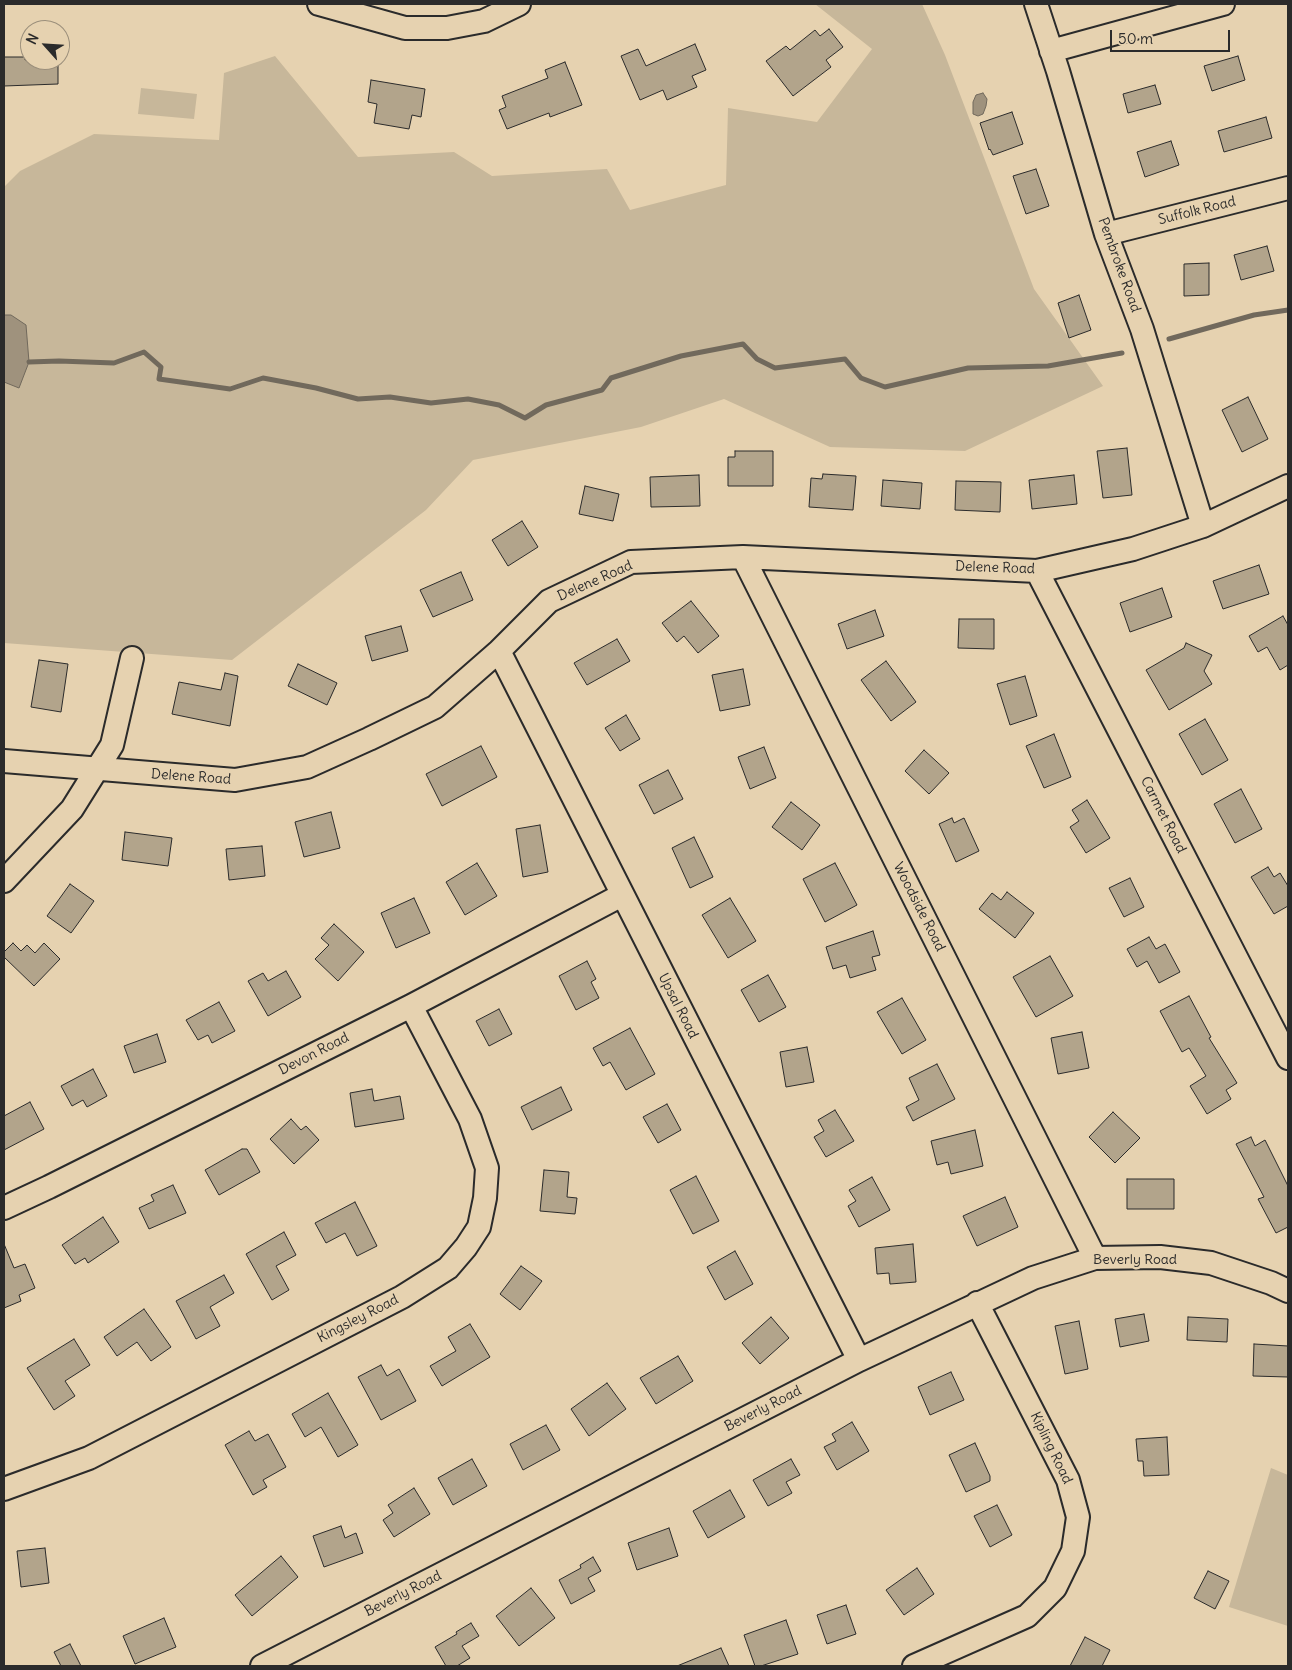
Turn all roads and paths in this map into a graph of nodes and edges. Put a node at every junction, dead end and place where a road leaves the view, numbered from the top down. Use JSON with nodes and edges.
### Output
{"nodes":[{"id":1,"x":319,"y":4,"type":"edge"},
{"id":2,"x":519,"y":4,"type":"edge"},
{"id":3,"x":1036,"y":4,"type":"edge"},
{"id":4,"x":1223,"y":4,"type":"edge"},
{"id":5,"x":1051,"y":52,"type":"junction"},
{"id":6,"x":1288,"y":188,"type":"edge"},
{"id":7,"x":1106,"y":234,"type":"junction"},
{"id":8,"x":1285,"y":494,"type":"edge"},
{"id":9,"x":1203,"y":526,"type":"junction"},
{"id":10,"x":743,"y":557,"type":"junction"},
{"id":11,"x":1037,"y":571,"type":"junction"},
{"id":12,"x":499,"y":651,"type":"junction"},
{"id":13,"x":132,"y":658,"type":"dead end"},
{"id":14,"x":4,"y":761,"type":"edge"},
{"id":15,"x":97,"y":770,"type":"junction"},
{"id":16,"x":4,"y":881,"type":"edge"},
{"id":17,"x":622,"y":895,"type":"junction"},
{"id":18,"x":411,"y":1006,"type":"junction"},
{"id":19,"x":1288,"y":1058,"type":"edge"},
{"id":20,"x":4,"y":1208,"type":"edge"},
{"id":21,"x":1095,"y":1258,"type":"junction"},
{"id":22,"x":1288,"y":1291,"type":"edge"},
{"id":23,"x":977,"y":1304,"type":"junction"},
{"id":24,"x":859,"y":1360,"type":"junction"},
{"id":25,"x":4,"y":1489,"type":"edge"},
{"id":26,"x":262,"y":1666,"type":"edge"},
{"id":27,"x":914,"y":1666,"type":"edge"}],
"edges":[{"from":1,"to":2,"type":"street"},
{"from":3,"to":5,"type":"street","name":"Pembroke Road"},
{"from":4,"to":5,"type":"street"},
{"from":5,"to":7,"type":"street","name":"Pembroke Road"},
{"from":6,"to":7,"type":"street","name":"Suffolk Road"},
{"from":7,"to":9,"type":"street","name":"Pembroke Road"},
{"from":8,"to":9,"type":"street","name":"Delene Road"},
{"from":9,"to":11,"type":"street","name":"Delene Road"},
{"from":10,"to":11,"type":"street","name":"Delene Road"},
{"from":10,"to":12,"type":"street","name":"Delene Road"},
{"from":10,"to":21,"type":"street","name":"Woodside Road"},
{"from":11,"to":19,"type":"street","name":"Carmet Road"},
{"from":12,"to":15,"type":"street","name":"Delene Road"},
{"from":12,"to":17,"type":"street","name":"Upsal Road"},
{"from":13,"to":15,"type":"street"},
{"from":14,"to":15,"type":"street","name":"Delene Road"},
{"from":15,"to":16,"type":"street"},
{"from":17,"to":18,"type":"street","name":"Devon Road"},
{"from":17,"to":24,"type":"street","name":"Upsal Road"},
{"from":18,"to":20,"type":"street","name":"Devon Road"},
{"from":18,"to":25,"type":"street","name":"Kingsley Road"},
{"from":21,"to":22,"type":"street","name":"Beverly Road"},
{"from":21,"to":23,"type":"street","name":"Beverly Road"},
{"from":23,"to":24,"type":"street","name":"Beverly Road"},
{"from":23,"to":27,"type":"street","name":"Kipling Road"},
{"from":24,"to":26,"type":"street","name":"Beverly Road"}]}
